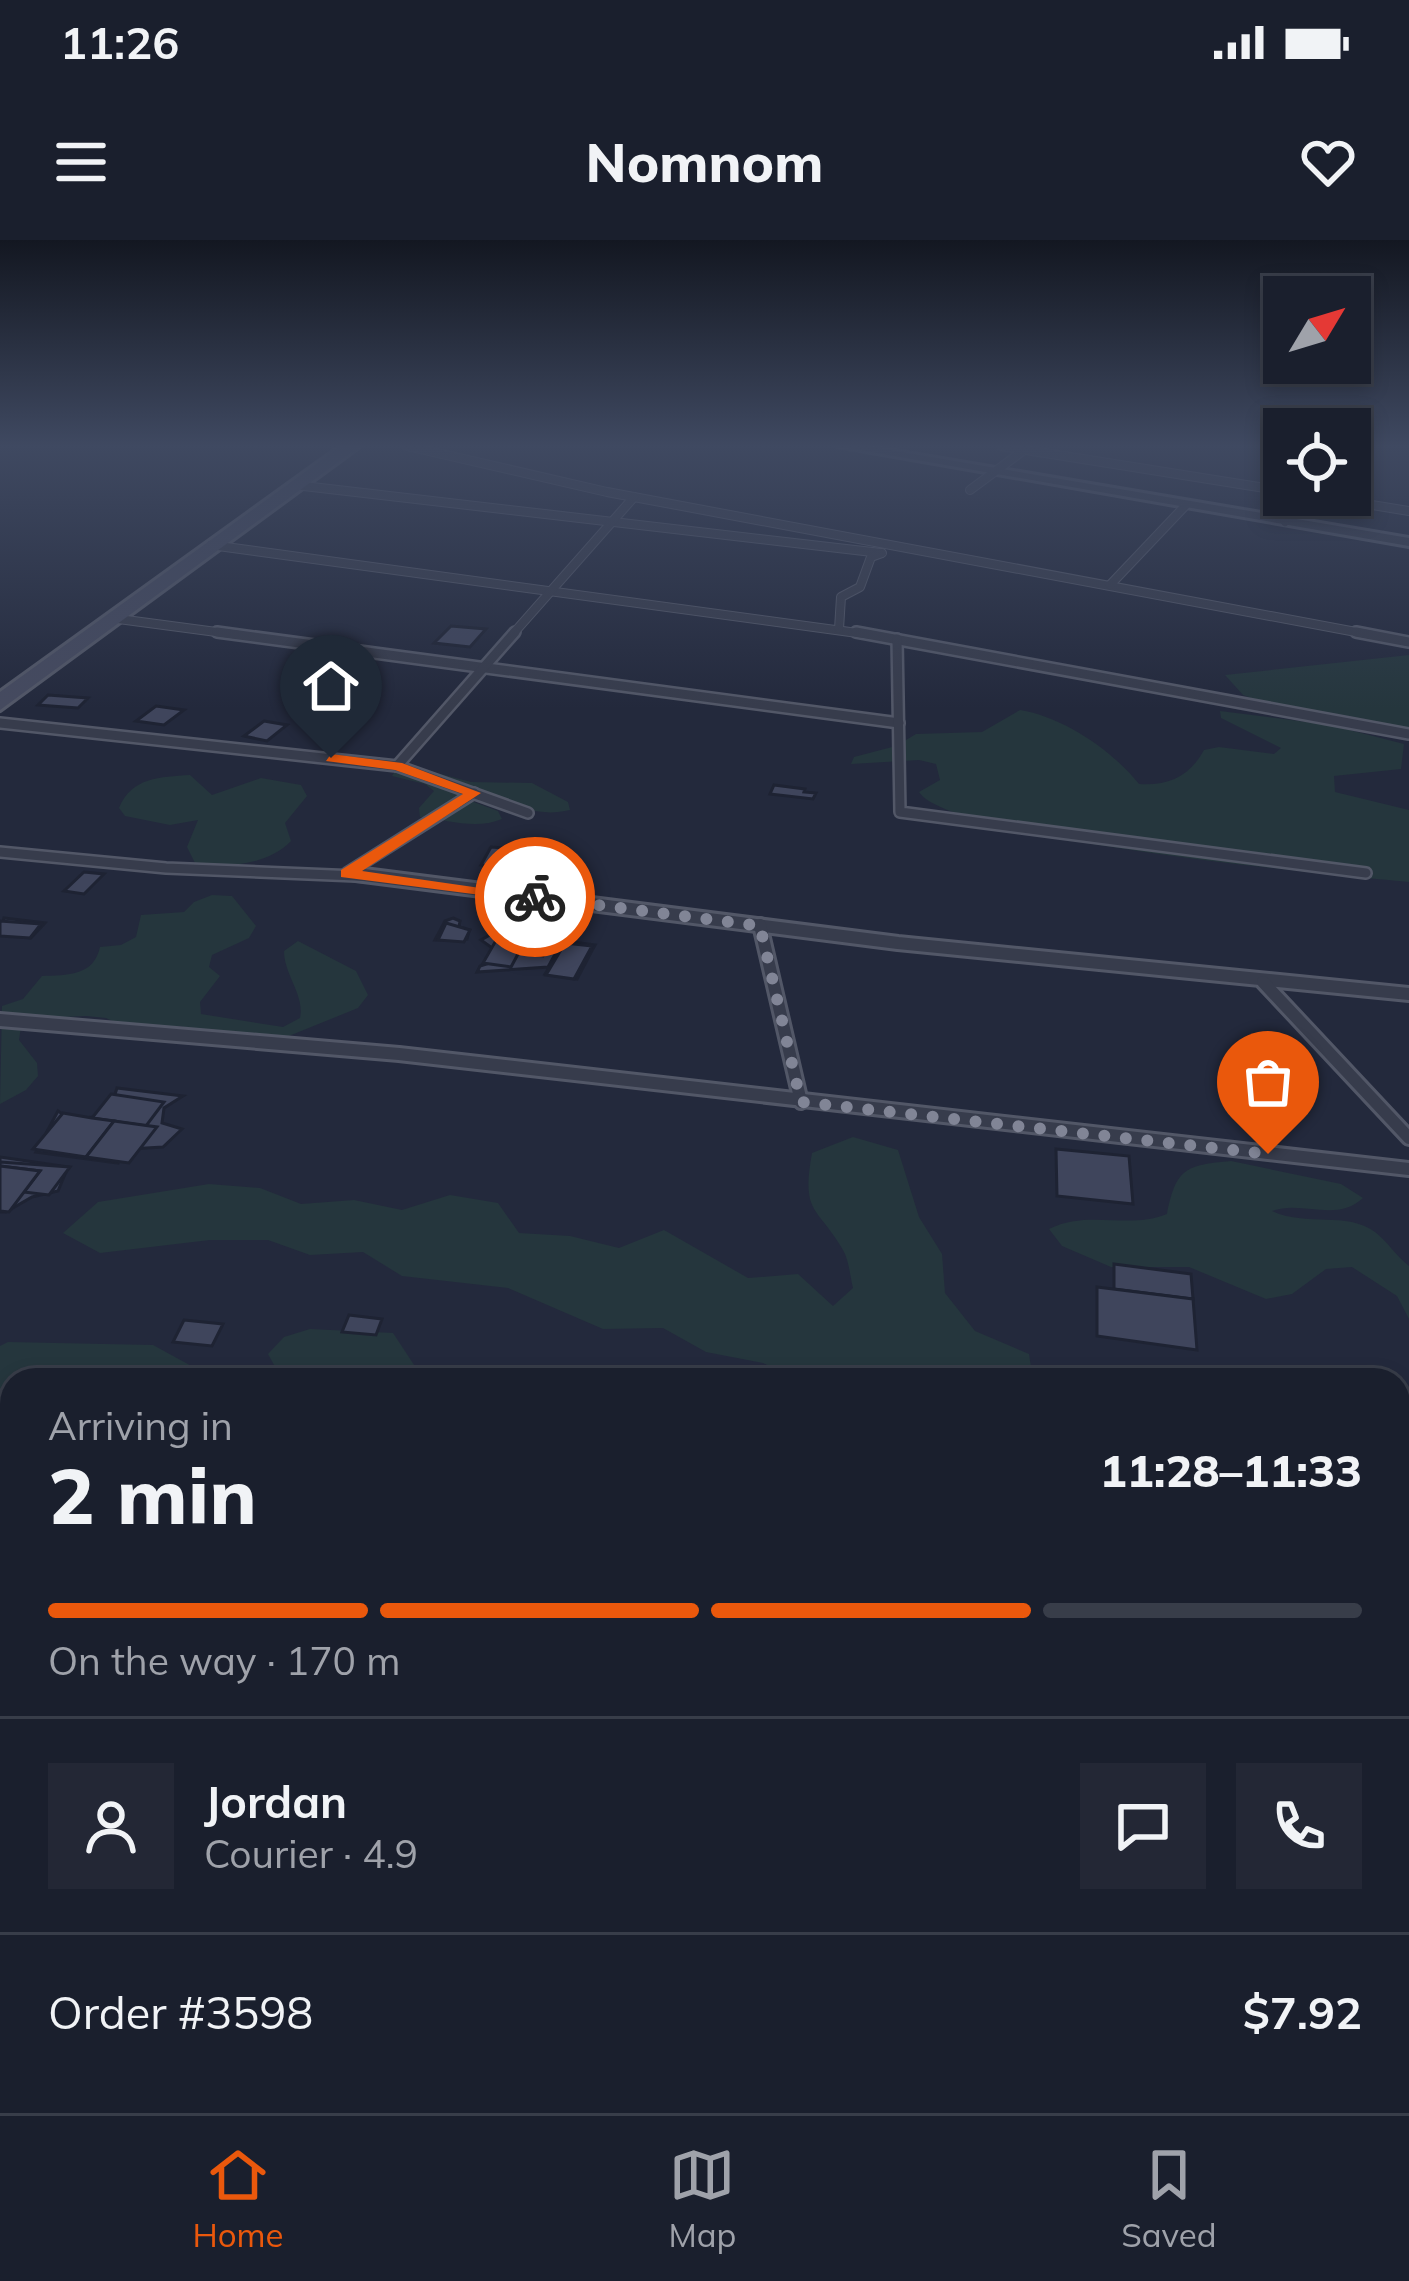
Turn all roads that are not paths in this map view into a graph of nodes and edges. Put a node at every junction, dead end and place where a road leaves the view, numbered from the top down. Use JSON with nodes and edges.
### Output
{"nodes":[{"id":1,"x":227,"y":533,"type":"edge"},
{"id":2,"x":603,"y":533,"type":"edge"},
{"id":3,"x":699,"y":533,"type":"edge"},
{"id":4,"x":832,"y":533,"type":"edge"},
{"id":5,"x":1159,"y":533,"type":"edge"},
{"id":6,"x":1356,"y":533,"type":"edge"},
{"id":7,"x":1409,"y":542,"type":"edge"},
{"id":8,"x":211,"y":545,"type":"junction"},
{"id":9,"x":911,"y":548,"type":"junction"},
{"id":10,"x":881,"y":553,"type":"junction"},
{"id":11,"x":1110,"y":585,"type":"junction"},
{"id":12,"x":554,"y":590,"type":"junction"},
{"id":13,"x":111,"y":619,"type":"junction"},
{"id":14,"x":839,"y":629,"type":"junction"},
{"id":15,"x":897,"y":639,"type":"junction"},
{"id":16,"x":1409,"y":642,"type":"edge"},
{"id":17,"x":487,"y":668,"type":"junction"},
{"id":18,"x":0,"y":703,"type":"edge"},
{"id":19,"x":0,"y":722,"type":"edge"},
{"id":20,"x":899,"y":723,"type":"junction"},
{"id":21,"x":1409,"y":734,"type":"edge"},
{"id":22,"x":397,"y":766,"type":"junction"},
{"id":23,"x":474,"y":793,"type":"junction"},
{"id":24,"x":528,"y":813,"type":"dead end"},
{"id":25,"x":0,"y":852,"type":"edge"},
{"id":26,"x":347,"y":873,"type":"junction"},
{"id":27,"x":1366,"y":873,"type":"dead end"},
{"id":28,"x":760,"y":926,"type":"junction"},
{"id":29,"x":1263,"y":982,"type":"junction"},
{"id":30,"x":1409,"y":994,"type":"edge"},
{"id":31,"x":0,"y":1020,"type":"edge"},
{"id":32,"x":801,"y":1102,"type":"junction"},
{"id":33,"x":1409,"y":1138,"type":"edge"},
{"id":34,"x":1409,"y":1169,"type":"edge"}],
"edges":[{"from":1,"to":8,"type":"main road"},
{"from":2,"to":12,"type":"lane"},
{"from":3,"to":10,"type":"lane"},
{"from":4,"to":9,"type":"lane"},
{"from":5,"to":11,"type":"lane"},
{"from":6,"to":7,"type":"street"},
{"from":8,"to":12,"type":"lane"},
{"from":8,"to":13,"type":"main road"},
{"from":9,"to":10,"type":"lane"},
{"from":9,"to":11,"type":"lane"},
{"from":10,"to":14,"type":"lane"},
{"from":11,"to":16,"type":"lane"},
{"from":12,"to":14,"type":"lane"},
{"from":12,"to":17,"type":"lane"},
{"from":13,"to":17,"type":"lane"},
{"from":13,"to":18,"type":"main road"},
{"from":14,"to":15,"type":"lane"},
{"from":15,"to":20,"type":"lane"},
{"from":15,"to":21,"type":"lane"},
{"from":17,"to":20,"type":"lane"},
{"from":17,"to":22,"type":"lane"},
{"from":19,"to":22,"type":"lane"},
{"from":20,"to":27,"type":"lane"},
{"from":22,"to":23,"type":"lane"},
{"from":23,"to":24,"type":"lane"},
{"from":23,"to":26,"type":"lane"},
{"from":25,"to":26,"type":"lane"},
{"from":26,"to":28,"type":"lane"},
{"from":28,"to":29,"type":"lane"},
{"from":28,"to":32,"type":"lane"},
{"from":29,"to":30,"type":"lane"},
{"from":29,"to":33,"type":"lane"},
{"from":31,"to":32,"type":"lane"},
{"from":32,"to":34,"type":"lane"}]}
